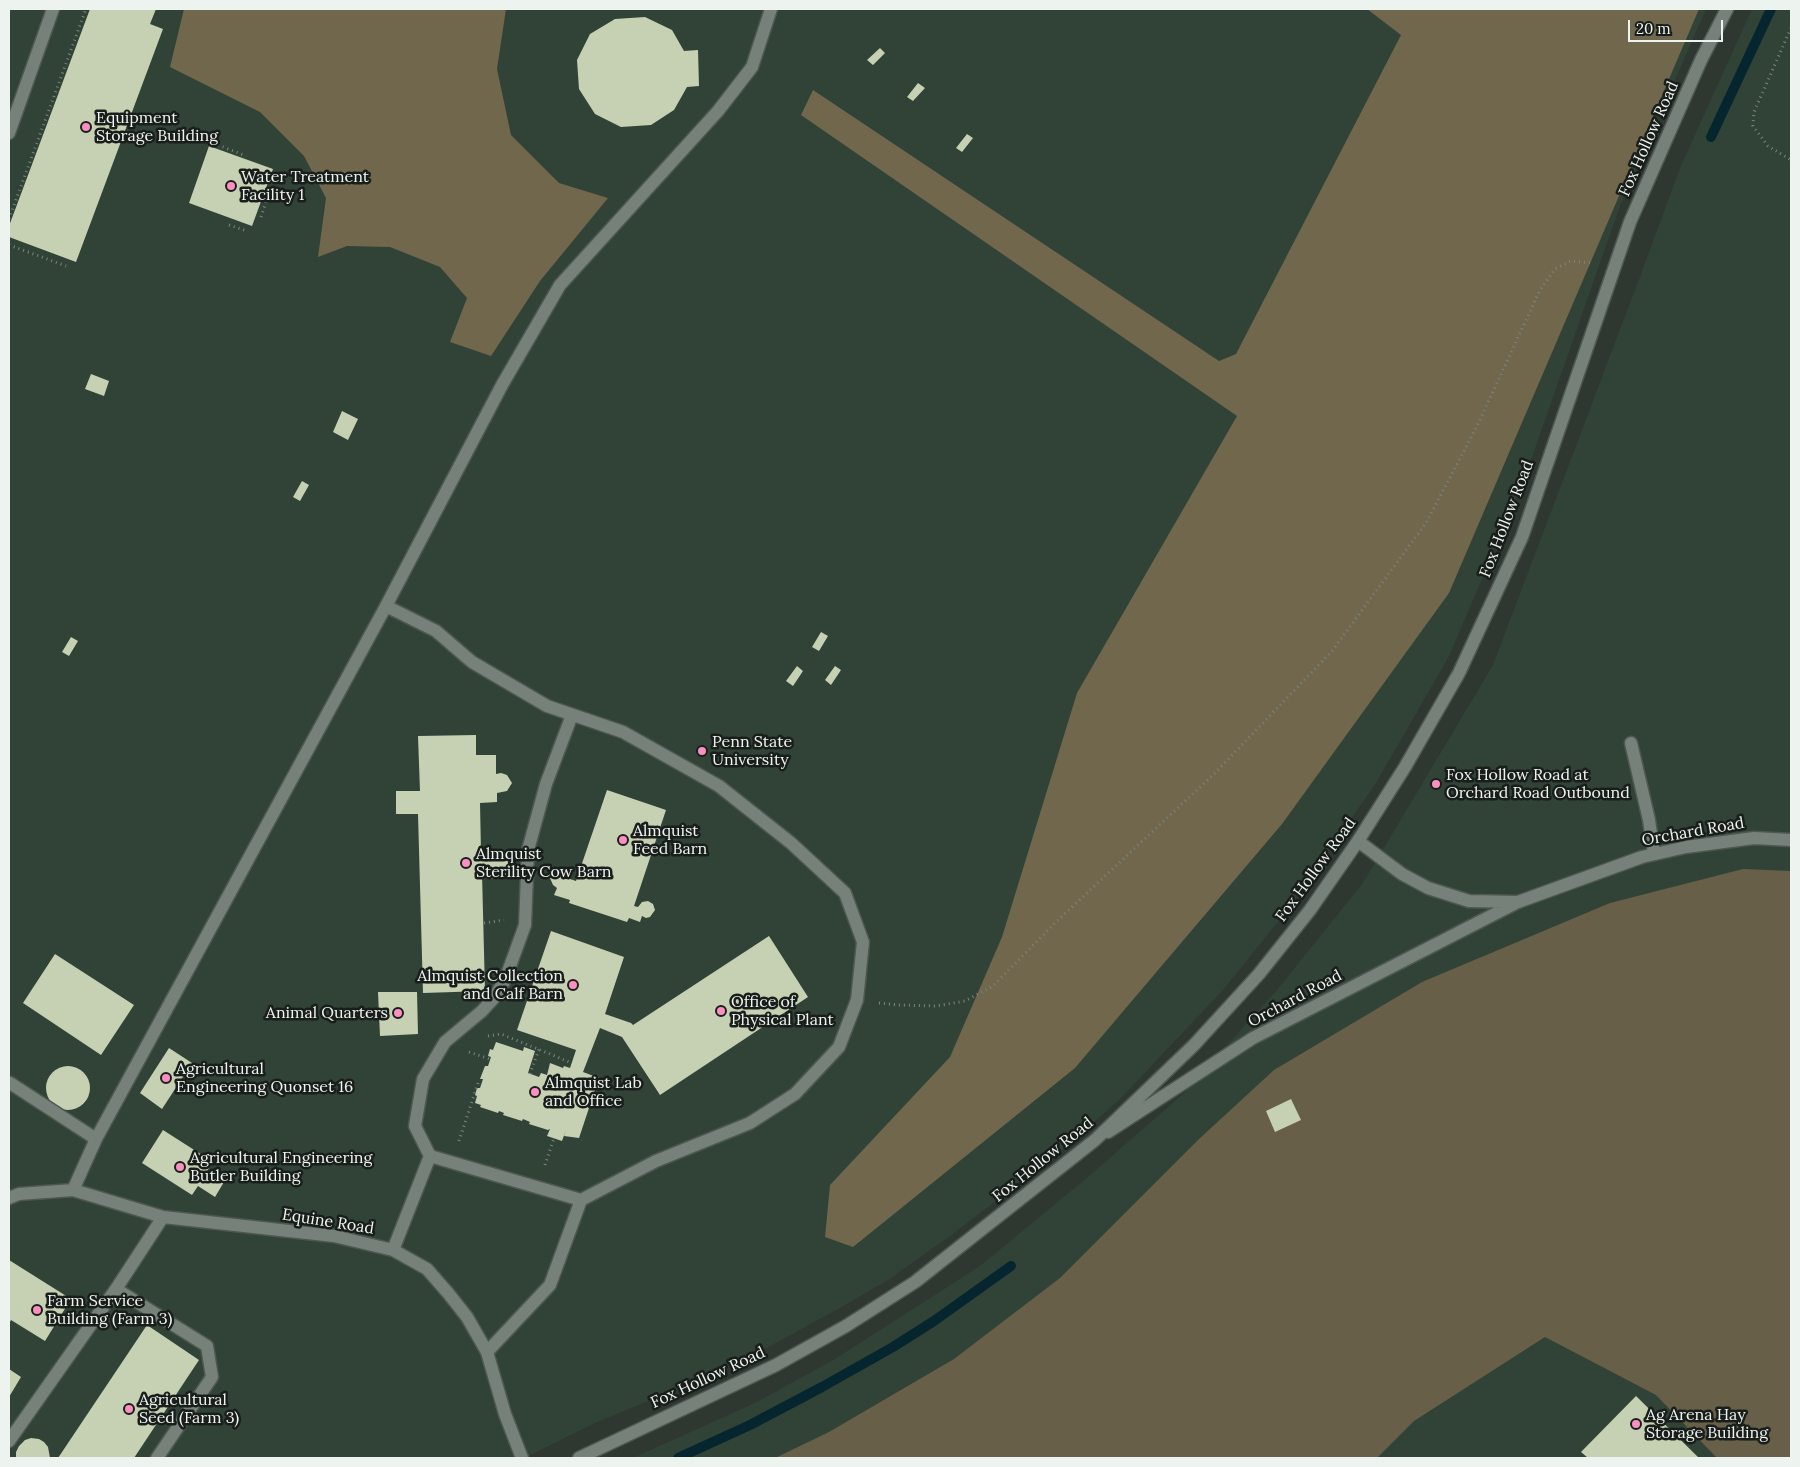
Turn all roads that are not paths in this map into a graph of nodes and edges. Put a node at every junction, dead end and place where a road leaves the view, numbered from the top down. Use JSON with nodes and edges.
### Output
{"nodes":[{"id":1,"x":53,"y":9,"type":"edge"},
{"id":2,"x":771,"y":9,"type":"edge"},
{"id":3,"x":1727,"y":9,"type":"edge"},
{"id":4,"x":9,"y":133,"type":"edge"},
{"id":5,"x":386,"y":606,"type":"junction"},
{"id":6,"x":572,"y":715,"type":"junction"},
{"id":7,"x":1631,"y":743,"type":"dead end"},
{"id":8,"x":1791,"y":840,"type":"edge"},
{"id":9,"x":1358,"y":842,"type":"junction"},
{"id":10,"x":1654,"y":854,"type":"junction"},
{"id":11,"x":1518,"y":902,"type":"junction"},
{"id":12,"x":9,"y":1083,"type":"edge"},
{"id":13,"x":96,"y":1139,"type":"junction"},
{"id":14,"x":1095,"y":1140,"type":"junction"},
{"id":15,"x":430,"y":1156,"type":"junction"},
{"id":16,"x":73,"y":1190,"type":"junction"},
{"id":17,"x":9,"y":1198,"type":"edge"},
{"id":18,"x":581,"y":1200,"type":"junction"},
{"id":19,"x":163,"y":1217,"type":"junction"},
{"id":20,"x":393,"y":1250,"type":"junction"},
{"id":21,"x":116,"y":1289,"type":"junction"},
{"id":22,"x":487,"y":1352,"type":"junction"},
{"id":23,"x":9,"y":1441,"type":"edge"},
{"id":24,"x":157,"y":1458,"type":"edge"},
{"id":25,"x":522,"y":1458,"type":"edge"},
{"id":26,"x":579,"y":1458,"type":"edge"}],
"edges":[{"from":1,"to":4,"type":"main road"},
{"from":2,"to":5,"type":"main road"},
{"from":3,"to":9,"type":"main road","name":"Fox Hollow Road"},
{"from":5,"to":6,"type":"main road"},
{"from":5,"to":13,"type":"main road"},
{"from":6,"to":15,"type":"main road"},
{"from":6,"to":18,"type":"main road"},
{"from":7,"to":10,"type":"main road"},
{"from":8,"to":10,"type":"main road","name":"Orchard Road"},
{"from":9,"to":11,"type":"main road","name":"Orchard Road"},
{"from":9,"to":14,"type":"main road","name":"Fox Hollow Road"},
{"from":10,"to":11,"type":"main road","name":"Orchard Road"},
{"from":11,"to":14,"type":"main road","name":"Orchard Road"},
{"from":12,"to":13,"type":"main road"},
{"from":13,"to":16,"type":"main road"},
{"from":14,"to":26,"type":"main road","name":"Fox Hollow Road"},
{"from":15,"to":18,"type":"main road"},
{"from":15,"to":20,"type":"main road"},
{"from":16,"to":17,"type":"main road","name":"Equine Road"},
{"from":16,"to":19,"type":"main road","name":"Equine Road"},
{"from":18,"to":22,"type":"main road"},
{"from":19,"to":20,"type":"main road","name":"Equine Road"},
{"from":19,"to":21,"type":"main road"},
{"from":20,"to":22,"type":"main road","name":"Equine Road"},
{"from":21,"to":23,"type":"main road"},
{"from":21,"to":24,"type":"main road"},
{"from":22,"to":25,"type":"main road","name":"Equine Road"}]}
